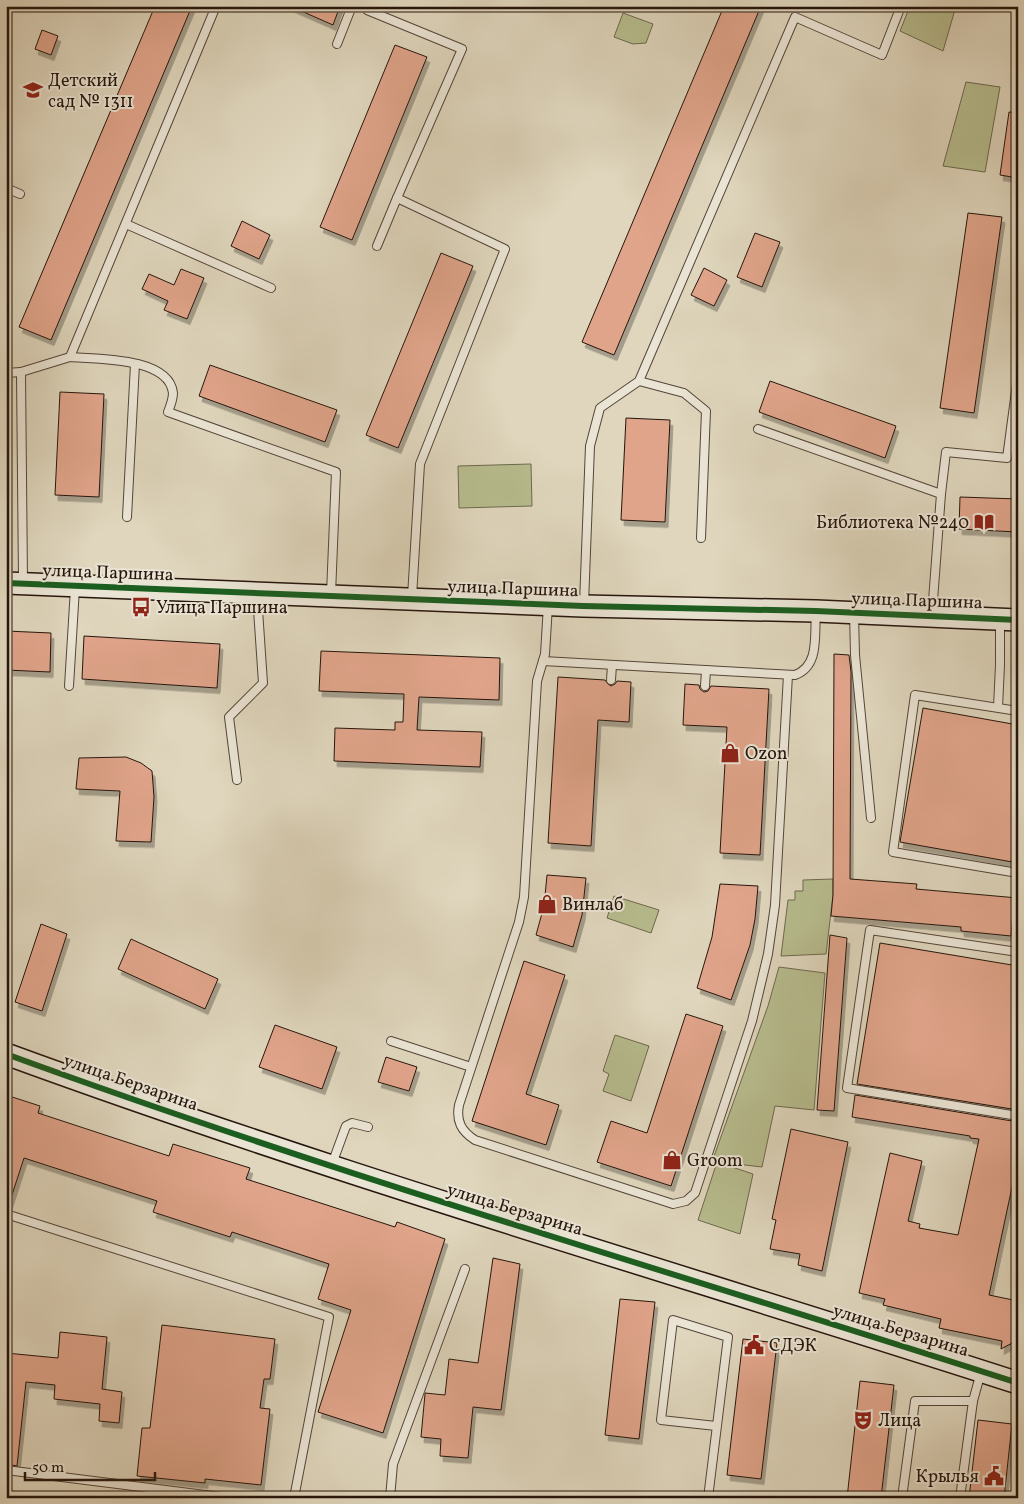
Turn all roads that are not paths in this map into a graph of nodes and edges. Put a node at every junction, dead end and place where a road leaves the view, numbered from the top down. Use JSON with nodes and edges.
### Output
{"nodes":[{"id":1,"x":216,"y":6,"type":"edge"},
{"id":2,"x":352,"y":6,"type":"edge"},
{"id":3,"x":356,"y":6,"type":"edge"},
{"id":4,"x":901,"y":6,"type":"edge"},
{"id":5,"x":368,"y":8,"type":"edge"},
{"id":6,"x":336,"y":44,"type":"dead end"},
{"id":7,"x":6,"y":188,"type":"edge"},
{"id":8,"x":20,"y":194,"type":"dead end"},
{"id":9,"x":397,"y":198,"type":"junction"},
{"id":10,"x":126,"y":224,"type":"junction"},
{"id":11,"x":377,"y":246,"type":"dead end"},
{"id":12,"x":270,"y":288,"type":"dead end"},
{"id":13,"x":70,"y":357,"type":"junction"},
{"id":14,"x":135,"y":364,"type":"junction"},
{"id":15,"x":21,"y":372,"type":"junction"},
{"id":16,"x":6,"y":373,"type":"edge"},
{"id":17,"x":1018,"y":376,"type":"edge"},
{"id":18,"x":639,"y":381,"type":"junction"},
{"id":19,"x":758,"y":429,"type":"dead end"},
{"id":20,"x":941,"y":494,"type":"junction"},
{"id":21,"x":127,"y":517,"type":"dead end"},
{"id":22,"x":701,"y":538,"type":"dead end"},
{"id":23,"x":15,"y":583,"type":"edge"},
{"id":24,"x":75,"y":585,"type":"junction"},
{"id":25,"x":257,"y":593,"type":"junction"},
{"id":26,"x":331,"y":596,"type":"junction"},
{"id":27,"x":411,"y":599,"type":"junction"},
{"id":28,"x":548,"y":605,"type":"junction"},
{"id":29,"x":584,"y":606,"type":"junction"},
{"id":30,"x":816,"y":611,"type":"junction"},
{"id":31,"x":854,"y":613,"type":"junction"},
{"id":32,"x":932,"y":616,"type":"junction"},
{"id":33,"x":1009,"y":619,"type":"edge"},
{"id":34,"x":544,"y":661,"type":"junction"},
{"id":35,"x":612,"y":665,"type":"junction"},
{"id":36,"x":706,"y":670,"type":"junction"},
{"id":37,"x":788,"y":675,"type":"junction"},
{"id":38,"x":611,"y":680,"type":"dead end"},
{"id":39,"x":69,"y":686,"type":"dead end"},
{"id":40,"x":705,"y":686,"type":"dead end"},
{"id":41,"x":998,"y":707,"type":"junction"},
{"id":42,"x":1018,"y":711,"type":"edge"},
{"id":43,"x":237,"y":780,"type":"dead end"},
{"id":44,"x":871,"y":818,"type":"dead end"},
{"id":45,"x":1018,"y":873,"type":"edge"},
{"id":46,"x":1018,"y":952,"type":"edge"},
{"id":47,"x":391,"y":1041,"type":"dead end"},
{"id":48,"x":6,"y":1054,"type":"edge"},
{"id":49,"x":471,"y":1067,"type":"junction"},
{"id":50,"x":1018,"y":1116,"type":"edge"},
{"id":51,"x":368,"y":1127,"type":"dead end"},
{"id":52,"x":332,"y":1166,"type":"junction"},
{"id":53,"x":6,"y":1214,"type":"edge"},
{"id":54,"x":466,"y":1269,"type":"dead end"},
{"id":55,"x":981,"y":1371,"type":"junction"},
{"id":56,"x":1018,"y":1383,"type":"edge"},
{"id":57,"x":973,"y":1401,"type":"junction"},
{"id":58,"x":716,"y":1426,"type":"junction"},
{"id":59,"x":6,"y":1470,"type":"edge"},
{"id":60,"x":229,"y":1498,"type":"edge"},
{"id":61,"x":294,"y":1498,"type":"edge"},
{"id":62,"x":390,"y":1498,"type":"edge"},
{"id":63,"x":708,"y":1498,"type":"edge"},
{"id":64,"x":902,"y":1498,"type":"edge"},
{"id":65,"x":960,"y":1498,"type":"edge"}],
"edges":[{"from":1,"to":10,"type":"lane"},
{"from":2,"to":6,"type":"lane"},
{"from":3,"to":5,"type":"lane"},
{"from":4,"to":18,"type":"lane"},
{"from":5,"to":9,"type":"lane"},
{"from":7,"to":8,"type":"lane"},
{"from":9,"to":11,"type":"lane"},
{"from":9,"to":27,"type":"lane"},
{"from":10,"to":12,"type":"lane"},
{"from":10,"to":13,"type":"lane"},
{"from":13,"to":14,"type":"lane"},
{"from":13,"to":15,"type":"lane"},
{"from":14,"to":21,"type":"lane"},
{"from":14,"to":26,"type":"lane"},
{"from":15,"to":16,"type":"lane"},
{"from":15,"to":23,"type":"lane"},
{"from":17,"to":20,"type":"lane"},
{"from":18,"to":22,"type":"lane"},
{"from":18,"to":29,"type":"lane"},
{"from":19,"to":20,"type":"lane"},
{"from":20,"to":32,"type":"lane"},
{"from":23,"to":24,"type":"street","name":"улица Паршина"},
{"from":24,"to":25,"type":"street","name":"улица Паршина"},
{"from":24,"to":39,"type":"lane"},
{"from":25,"to":26,"type":"street","name":"улица Паршина"},
{"from":25,"to":43,"type":"lane"},
{"from":26,"to":27,"type":"street","name":"улица Паршина"},
{"from":27,"to":28,"type":"street","name":"улица Паршина"},
{"from":28,"to":29,"type":"street","name":"улица Паршина"},
{"from":28,"to":34,"type":"lane"},
{"from":29,"to":30,"type":"street","name":"улица Паршина"},
{"from":30,"to":31,"type":"street","name":"улица Паршина"},
{"from":30,"to":37,"type":"lane"},
{"from":31,"to":32,"type":"street","name":"улица Паршина"},
{"from":31,"to":44,"type":"lane"},
{"from":32,"to":33,"type":"street","name":"улица Паршина"},
{"from":33,"to":41,"type":"lane"},
{"from":34,"to":35,"type":"lane"},
{"from":34,"to":49,"type":"lane"},
{"from":35,"to":36,"type":"lane"},
{"from":35,"to":38,"type":"lane"},
{"from":36,"to":37,"type":"lane"},
{"from":36,"to":40,"type":"lane"},
{"from":37,"to":49,"type":"lane"},
{"from":41,"to":42,"type":"lane"},
{"from":41,"to":45,"type":"lane"},
{"from":46,"to":50,"type":"lane"},
{"from":47,"to":49,"type":"lane"},
{"from":48,"to":52,"type":"street","name":"улица Берзарина"},
{"from":51,"to":52,"type":"lane"},
{"from":52,"to":55,"type":"street","name":"улица Берзарина"},
{"from":53,"to":61,"type":"lane"},
{"from":54,"to":62,"type":"lane"},
{"from":55,"to":56,"type":"street","name":"улица Берзарина"},
{"from":55,"to":57,"type":"lane"},
{"from":57,"to":64,"type":"lane"},
{"from":57,"to":65,"type":"lane"},
{"from":58,"to":58,"type":"lane"},
{"from":58,"to":63,"type":"lane"},
{"from":59,"to":60,"type":"lane"}]}
